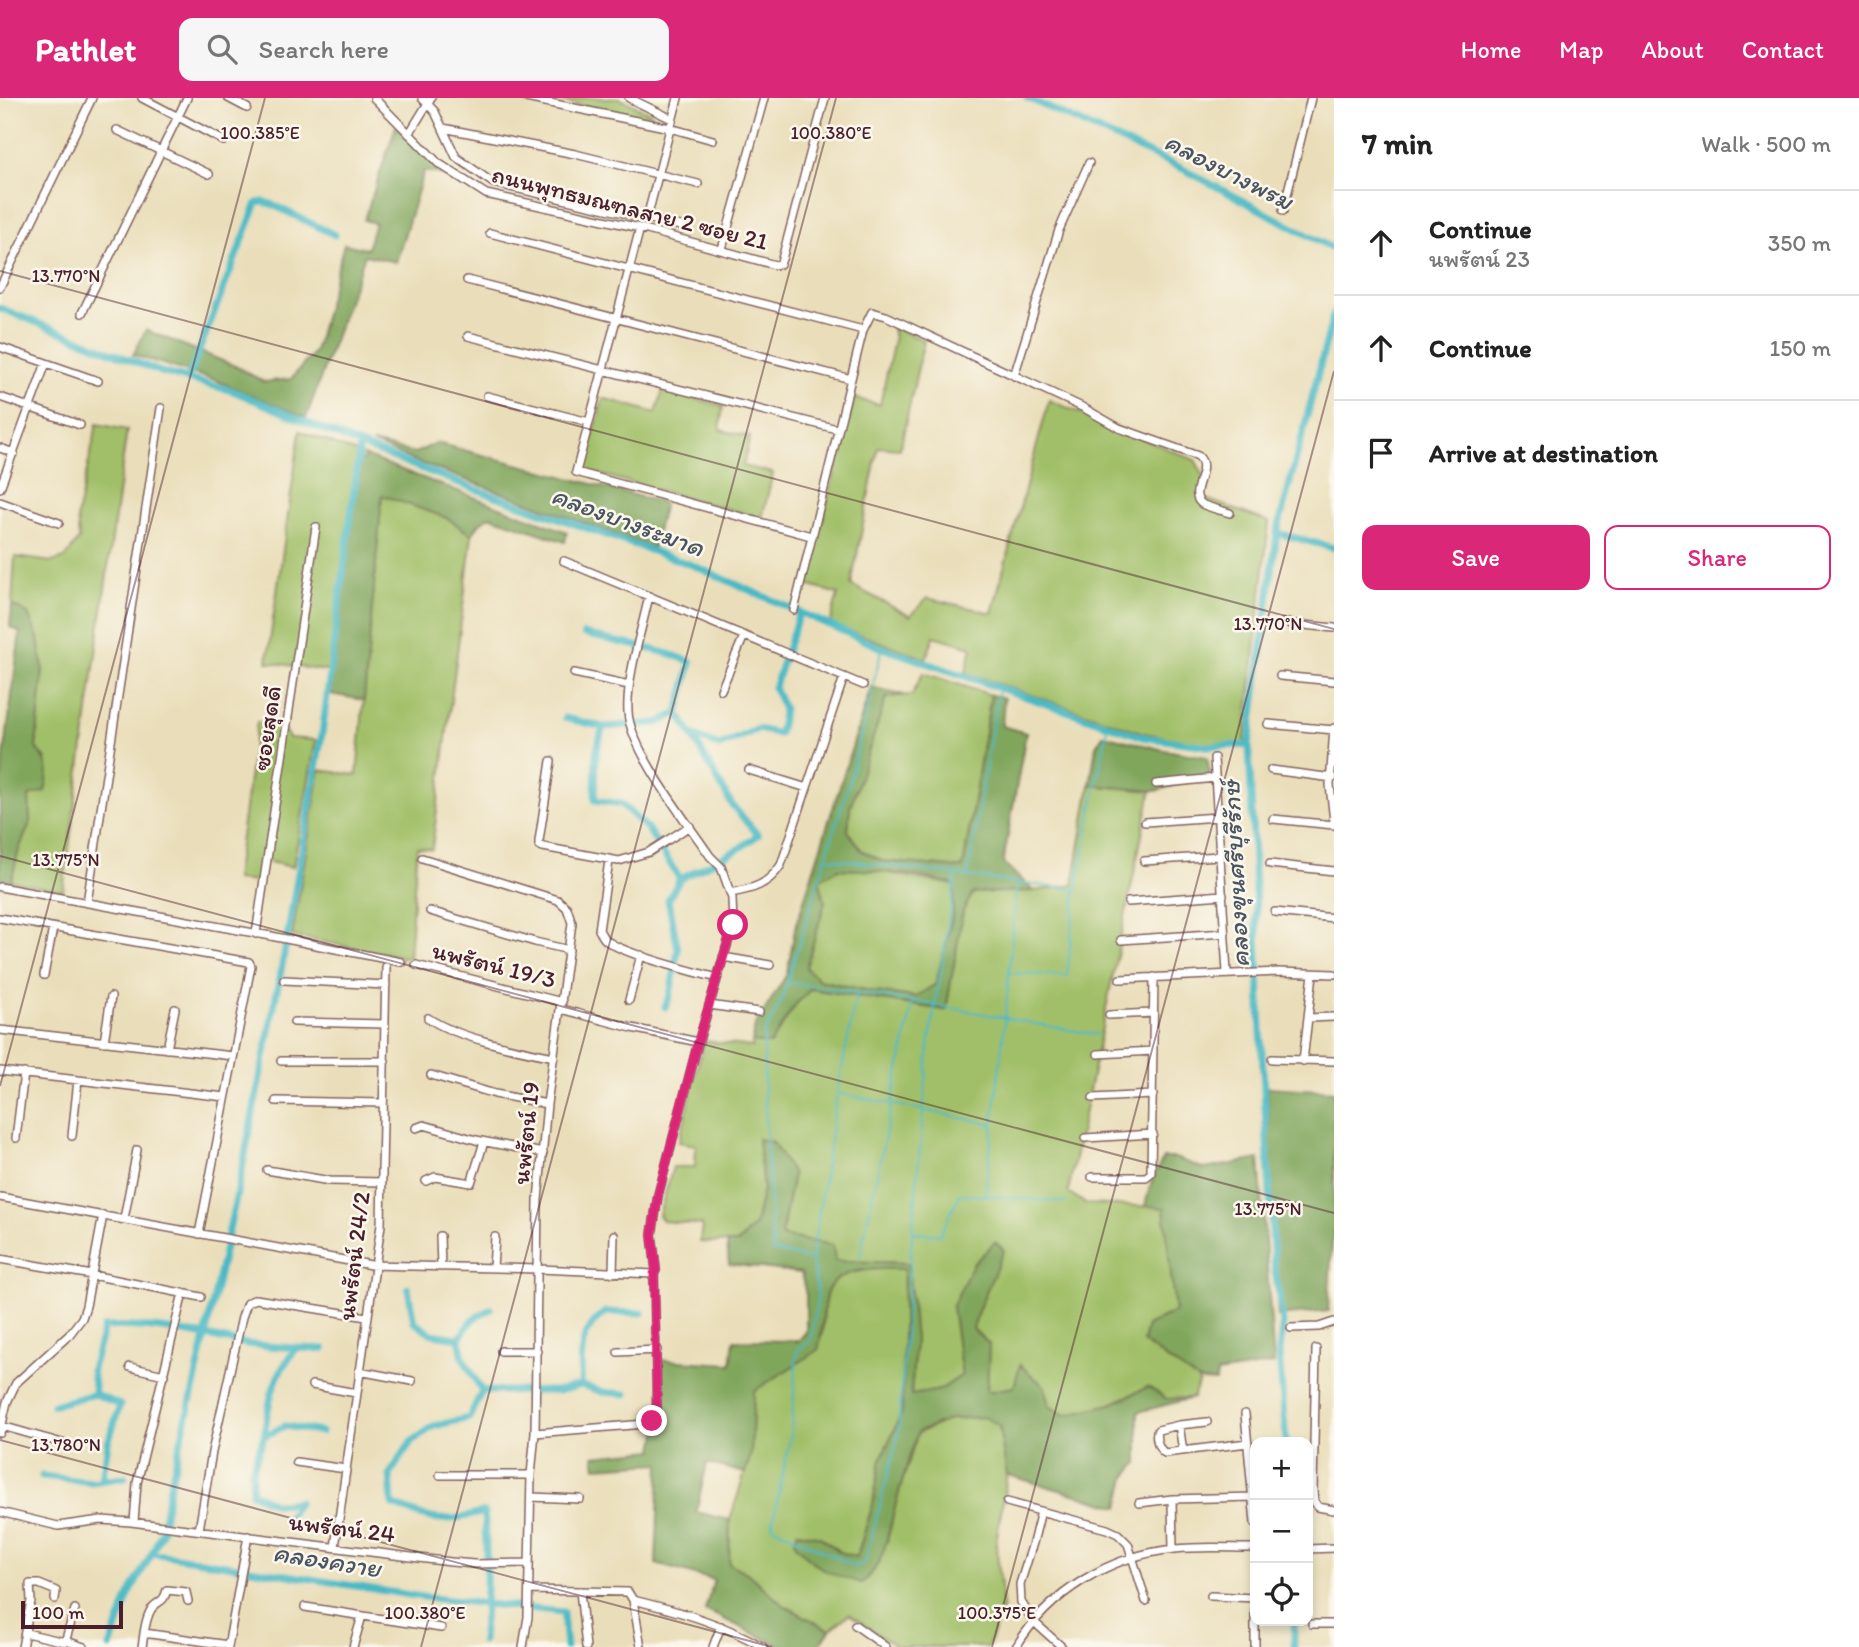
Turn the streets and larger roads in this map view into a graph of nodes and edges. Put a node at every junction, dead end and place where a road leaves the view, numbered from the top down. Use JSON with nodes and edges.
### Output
{"nodes":[{"id":1,"x":92,"y":98,"type":"edge"},
{"id":2,"x":142,"y":98,"type":"edge"},
{"id":3,"x":187,"y":98,"type":"edge"},
{"id":4,"x":228,"y":98,"type":"edge"},
{"id":5,"x":374,"y":98,"type":"edge"},
{"id":6,"x":526,"y":98,"type":"edge"},
{"id":7,"x":629,"y":98,"type":"edge"},
{"id":8,"x":678,"y":98,"type":"edge"},
{"id":9,"x":764,"y":98,"type":"edge"},
{"id":10,"x":825,"y":98,"type":"edge"},
{"id":11,"x":1311,"y":98,"type":"edge"},
{"id":12,"x":427,"y":99,"type":"edge"},
{"id":13,"x":237,"y":100,"type":"edge"},
{"id":14,"x":247,"y":108,"type":"dead end"},
{"id":15,"x":178,"y":116,"type":"junction"},
{"id":16,"x":673,"y":119,"type":"junction"},
{"id":17,"x":443,"y":128,"type":"junction"},
{"id":18,"x":670,"y":128,"type":"junction"},
{"id":19,"x":117,"y":130,"type":"dead end"},
{"id":20,"x":409,"y":134,"type":"junction"},
{"id":21,"x":713,"y":140,"type":"dead end"},
{"id":22,"x":224,"y":141,"type":"dead end"},
{"id":23,"x":161,"y":151,"type":"junction"},
{"id":24,"x":1089,"y":163,"type":"dead end"},
{"id":25,"x":209,"y":174,"type":"dead end"},
{"id":26,"x":658,"y":174,"type":"junction"},
{"id":27,"x":698,"y":184,"type":"dead end"},
{"id":28,"x":1283,"y":211,"type":"dead end"},
{"id":29,"x":647,"y":218,"type":"junction"},
{"id":30,"x":685,"y":227,"type":"dead end"},
{"id":31,"x":640,"y":228,"type":"junction"},
{"id":32,"x":490,"y":233,"type":"dead end"},
{"id":33,"x":722,"y":249,"type":"junction"},
{"id":34,"x":631,"y":268,"type":"junction"},
{"id":35,"x":467,"y":280,"type":"dead end"},
{"id":36,"x":0,"y":287,"type":"edge"},
{"id":37,"x":82,"y":313,"type":"dead end"},
{"id":38,"x":617,"y":318,"type":"junction"},
{"id":39,"x":863,"y":330,"type":"junction"},
{"id":40,"x":468,"y":336,"type":"dead end"},
{"id":41,"x":0,"y":347,"type":"edge"},
{"id":42,"x":46,"y":363,"type":"junction"},
{"id":43,"x":602,"y":370,"type":"junction"},
{"id":44,"x":1014,"y":376,"type":"junction"},
{"id":45,"x":851,"y":379,"type":"junction"},
{"id":46,"x":98,"y":381,"type":"dead end"},
{"id":47,"x":488,"y":396,"type":"dead end"},
{"id":48,"x":0,"y":397,"type":"edge"},
{"id":49,"x":30,"y":407,"type":"junction"},
{"id":50,"x":161,"y":408,"type":"dead end"},
{"id":51,"x":589,"y":422,"type":"junction"},
{"id":52,"x":80,"y":425,"type":"dead end"},
{"id":53,"x":837,"y":429,"type":"junction"},
{"id":54,"x":0,"y":448,"type":"edge"},
{"id":55,"x":13,"y":453,"type":"junction"},
{"id":56,"x":0,"y":488,"type":"edge"},
{"id":57,"x":0,"y":502,"type":"edge"},
{"id":58,"x":1230,"y":513,"type":"dead end"},
{"id":59,"x":60,"y":523,"type":"dead end"},
{"id":60,"x":316,"y":527,"type":"dead end"},
{"id":61,"x":811,"y":536,"type":"junction"},
{"id":62,"x":564,"y":561,"type":"dead end"},
{"id":63,"x":649,"y":596,"type":"junction"},
{"id":64,"x":794,"y":610,"type":"dead end"},
{"id":65,"x":1284,"y":623,"type":"dead end"},
{"id":66,"x":1334,"y":628,"type":"edge"},
{"id":67,"x":744,"y":636,"type":"junction"},
{"id":68,"x":574,"y":673,"type":"dead end"},
{"id":69,"x":1280,"y":676,"type":"dead end"},
{"id":70,"x":844,"y":677,"type":"junction"},
{"id":71,"x":1334,"y":681,"type":"edge"},
{"id":72,"x":629,"y":685,"type":"junction"},
{"id":73,"x":863,"y":685,"type":"dead end"},
{"id":74,"x":721,"y":690,"type":"dead end"},
{"id":75,"x":1268,"y":724,"type":"dead end"},
{"id":76,"x":1334,"y":729,"type":"edge"},
{"id":77,"x":1214,"y":758,"type":"dead end"},
{"id":78,"x":551,"y":761,"type":"dead end"},
{"id":79,"x":750,"y":770,"type":"dead end"},
{"id":80,"x":1271,"y":770,"type":"dead end"},
{"id":81,"x":1215,"y":778,"type":"junction"},
{"id":82,"x":1332,"y":778,"type":"edge"},
{"id":83,"x":1156,"y":784,"type":"dead end"},
{"id":84,"x":807,"y":788,"type":"junction"},
{"id":85,"x":1217,"y":817,"type":"junction"},
{"id":86,"x":1273,"y":819,"type":"dead end"},
{"id":87,"x":1145,"y":822,"type":"dead end"},
{"id":88,"x":1334,"y":823,"type":"edge"},
{"id":89,"x":690,"y":826,"type":"junction"},
{"id":90,"x":1219,"y":856,"type":"junction"},
{"id":91,"x":422,"y":858,"type":"dead end"},
{"id":92,"x":609,"y":861,"type":"junction"},
{"id":93,"x":1144,"y":861,"type":"dead end"},
{"id":94,"x":1270,"y":864,"type":"dead end"},
{"id":95,"x":1334,"y":871,"type":"edge"},
{"id":96,"x":0,"y":887,"type":"edge"},
{"id":97,"x":730,"y":892,"type":"junction"},
{"id":98,"x":1223,"y":895,"type":"junction"},
{"id":99,"x":1128,"y":902,"type":"dead end"},
{"id":100,"x":87,"y":903,"type":"junction"},
{"id":101,"x":430,"y":911,"type":"dead end"},
{"id":102,"x":1275,"y":912,"type":"dead end"},
{"id":103,"x":0,"y":918,"type":"edge"},
{"id":104,"x":1334,"y":918,"type":"edge"},
{"id":105,"x":53,"y":928,"type":"junction"},
{"id":106,"x":1225,"y":933,"type":"junction"},
{"id":107,"x":256,"y":934,"type":"junction"},
{"id":108,"x":1121,"y":940,"type":"dead end"},
{"id":109,"x":569,"y":950,"type":"junction"},
{"id":110,"x":641,"y":955,"type":"junction"},
{"id":111,"x":723,"y":957,"type":"junction"},
{"id":112,"x":401,"y":962,"type":"tunnel mouth"},
{"id":113,"x":416,"y":965,"type":"tunnel mouth"},
{"id":114,"x":770,"y":965,"type":"dead end"},
{"id":115,"x":386,"y":967,"type":"dead end"},
{"id":116,"x":1231,"y":973,"type":"junction"},
{"id":117,"x":1313,"y":974,"type":"junction"},
{"id":118,"x":1334,"y":974,"type":"edge"},
{"id":119,"x":44,"y":975,"type":"dead end"},
{"id":120,"x":1154,"y":977,"type":"junction"},
{"id":121,"x":717,"y":978,"type":"junction"},
{"id":122,"x":1121,"y":979,"type":"dead end"},
{"id":123,"x":284,"y":980,"type":"dead end"},
{"id":124,"x":386,"y":985,"type":"junction"},
{"id":125,"x":111,"y":997,"type":"dead end"},
{"id":126,"x":629,"y":1000,"type":"dead end"},
{"id":127,"x":561,"y":1005,"type":"junction"},
{"id":128,"x":709,"y":1005,"type":"junction"},
{"id":129,"x":175,"y":1009,"type":"dead end"},
{"id":130,"x":758,"y":1012,"type":"dead end"},
{"id":131,"x":1154,"y":1013,"type":"junction"},
{"id":132,"x":1109,"y":1015,"type":"dead end"},
{"id":133,"x":428,"y":1017,"type":"dead end"},
{"id":134,"x":1334,"y":1017,"type":"edge"},
{"id":135,"x":1308,"y":1018,"type":"junction"},
{"id":136,"x":294,"y":1022,"type":"dead end"},
{"id":137,"x":385,"y":1024,"type":"junction"},
{"id":138,"x":0,"y":1030,"type":"edge"},
{"id":139,"x":104,"y":1042,"type":"junction"},
{"id":140,"x":698,"y":1042,"type":"junction"},
{"id":141,"x":167,"y":1049,"type":"junction"},
{"id":142,"x":1153,"y":1051,"type":"junction"},
{"id":143,"x":1098,"y":1054,"type":"dead end"},
{"id":144,"x":233,"y":1056,"type":"junction"},
{"id":145,"x":554,"y":1057,"type":"junction"},
{"id":146,"x":1272,"y":1059,"type":"dead end"},
{"id":147,"x":1303,"y":1060,"type":"junction"},
{"id":148,"x":281,"y":1061,"type":"dead end"},
{"id":149,"x":385,"y":1061,"type":"junction"},
{"id":150,"x":1334,"y":1061,"type":"edge"},
{"id":151,"x":0,"y":1071,"type":"edge"},
{"id":152,"x":24,"y":1073,"type":"junction"},
{"id":153,"x":431,"y":1075,"type":"dead end"},
{"id":154,"x":78,"y":1080,"type":"junction"},
{"id":155,"x":1153,"y":1095,"type":"junction"},
{"id":156,"x":225,"y":1097,"type":"junction"},
{"id":157,"x":1093,"y":1098,"type":"dead end"},
{"id":158,"x":276,"y":1101,"type":"dead end"},
{"id":159,"x":383,"y":1102,"type":"junction"},
{"id":160,"x":547,"y":1104,"type":"junction"},
{"id":161,"x":416,"y":1128,"type":"dead end"},
{"id":162,"x":1153,"y":1134,"type":"junction"},
{"id":163,"x":72,"y":1136,"type":"dead end"},
{"id":164,"x":16,"y":1138,"type":"dead end"},
{"id":165,"x":1085,"y":1138,"type":"dead end"},
{"id":166,"x":484,"y":1142,"type":"junction"},
{"id":167,"x":137,"y":1150,"type":"dead end"},
{"id":168,"x":543,"y":1153,"type":"junction"},
{"id":169,"x":267,"y":1170,"type":"dead end"},
{"id":170,"x":1092,"y":1177,"type":"dead end"},
{"id":171,"x":426,"y":1181,"type":"dead end"},
{"id":172,"x":382,"y":1182,"type":"junction"},
{"id":173,"x":0,"y":1198,"type":"edge"},
{"id":174,"x":103,"y":1215,"type":"junction"},
{"id":175,"x":124,"y":1219,"type":"junction"},
{"id":176,"x":199,"y":1234,"type":"junction"},
{"id":177,"x":440,"y":1236,"type":"dead end"},
{"id":178,"x":614,"y":1236,"type":"dead end"},
{"id":179,"x":495,"y":1237,"type":"dead end"},
{"id":180,"x":0,"y":1259,"type":"edge"},
{"id":181,"x":375,"y":1265,"type":"junction"},
{"id":182,"x":441,"y":1267,"type":"junction"},
{"id":183,"x":494,"y":1268,"type":"junction"},
{"id":184,"x":539,"y":1269,"type":"junction"},
{"id":185,"x":613,"y":1273,"type":"junction"},
{"id":186,"x":654,"y":1274,"type":"junction"},
{"id":187,"x":92,"y":1275,"type":"junction"},
{"id":188,"x":183,"y":1293,"type":"junction"},
{"id":189,"x":201,"y":1297,"type":"dead end"},
{"id":190,"x":367,"y":1317,"type":"junction"},
{"id":191,"x":1334,"y":1322,"type":"edge"},
{"id":192,"x":1291,"y":1328,"type":"dead end"},
{"id":193,"x":1316,"y":1349,"type":"dead end"},
{"id":194,"x":501,"y":1350,"type":"dead end"},
{"id":195,"x":657,"y":1350,"type":"junction"},
{"id":196,"x":537,"y":1351,"type":"junction"},
{"id":197,"x":618,"y":1352,"type":"dead end"},
{"id":198,"x":130,"y":1367,"type":"dead end"},
{"id":199,"x":359,"y":1371,"type":"junction"},
{"id":200,"x":164,"y":1374,"type":"junction"},
{"id":201,"x":412,"y":1381,"type":"dead end"},
{"id":202,"x":312,"y":1385,"type":"dead end"},
{"id":203,"x":356,"y":1392,"type":"junction"},
{"id":204,"x":1245,"y":1414,"type":"dead end"},
{"id":205,"x":1207,"y":1422,"type":"dead end"},
{"id":206,"x":1179,"y":1425,"type":"junction"},
{"id":207,"x":1,"y":1430,"type":"edge"},
{"id":208,"x":535,"y":1433,"type":"junction"},
{"id":209,"x":1248,"y":1443,"type":"junction"},
{"id":210,"x":69,"y":1446,"type":"dead end"},
{"id":211,"x":1184,"y":1451,"type":"junction"},
{"id":212,"x":1250,"y":1461,"type":"edge"},
{"id":213,"x":296,"y":1462,"type":"dead end"},
{"id":214,"x":346,"y":1469,"type":"junction"},
{"id":215,"x":440,"y":1475,"type":"dead end"},
{"id":216,"x":531,"y":1475,"type":"junction"},
{"id":217,"x":531,"y":1497,"type":"junction"},
{"id":218,"x":1250,"y":1497,"type":"edge"},
{"id":219,"x":580,"y":1499,"type":"dead end"},
{"id":220,"x":1171,"y":1499,"type":"junction"},
{"id":221,"x":1007,"y":1502,"type":"dead end"},
{"id":222,"x":1139,"y":1503,"type":"dead end"},
{"id":223,"x":1334,"y":1510,"type":"edge"},
{"id":224,"x":1041,"y":1511,"type":"junction"},
{"id":225,"x":0,"y":1512,"type":"edge"},
{"id":226,"x":134,"y":1522,"type":"junction"},
{"id":227,"x":200,"y":1530,"type":"junction"},
{"id":228,"x":248,"y":1536,"type":"junction"},
{"id":229,"x":335,"y":1547,"type":"junction"},
{"id":230,"x":1250,"y":1548,"type":"edge"},
{"id":231,"x":1334,"y":1548,"type":"edge"},
{"id":232,"x":1173,"y":1549,"type":"junction"},
{"id":233,"x":1313,"y":1549,"type":"edge"},
{"id":234,"x":1132,"y":1558,"type":"junction"},
{"id":235,"x":528,"y":1563,"type":"junction"},
{"id":236,"x":529,"y":1590,"type":"junction"},
{"id":237,"x":580,"y":1591,"type":"junction"},
{"id":238,"x":1211,"y":1596,"type":"dead end"},
{"id":239,"x":1250,"y":1598,"type":"edge"},
{"id":240,"x":55,"y":1599,"type":"dead end"},
{"id":241,"x":633,"y":1600,"type":"junction"},
{"id":242,"x":188,"y":1601,"type":"dead end"},
{"id":243,"x":1146,"y":1601,"type":"dead end"},
{"id":244,"x":304,"y":1607,"type":"dead end"},
{"id":245,"x":75,"y":1609,"type":"dead end"},
{"id":246,"x":362,"y":1616,"type":"junction"},
{"id":247,"x":1034,"y":1622,"type":"junction"},
{"id":248,"x":1334,"y":1623,"type":"edge"},
{"id":249,"x":1313,"y":1624,"type":"edge"},
{"id":250,"x":855,"y":1625,"type":"dead end"},
{"id":251,"x":721,"y":1626,"type":"junction"},
{"id":252,"x":1255,"y":1626,"type":"edge"},
{"id":253,"x":440,"y":1628,"type":"dead end"},
{"id":254,"x":26,"y":1633,"type":"junction"},
{"id":255,"x":144,"y":1633,"type":"junction"},
{"id":256,"x":63,"y":1643,"type":"edge"},
{"id":257,"x":228,"y":1646,"type":"edge"},
{"id":258,"x":22,"y":1647,"type":"edge"},
{"id":259,"x":84,"y":1647,"type":"edge"},
{"id":260,"x":142,"y":1647,"type":"edge"},
{"id":261,"x":353,"y":1647,"type":"edge"},
{"id":262,"x":523,"y":1647,"type":"edge"},
{"id":263,"x":586,"y":1647,"type":"edge"},
{"id":264,"x":641,"y":1647,"type":"edge"},
{"id":265,"x":713,"y":1647,"type":"edge"},
{"id":266,"x":762,"y":1647,"type":"edge"},
{"id":267,"x":886,"y":1647,"type":"edge"},
{"id":268,"x":1016,"y":1647,"type":"edge"},
{"id":269,"x":1062,"y":1647,"type":"edge"},
{"id":270,"x":1255,"y":1647,"type":"edge"}],
"edges":[{"from":1,"to":36,"type":"street"},
{"from":2,"to":15,"type":"street"},
{"from":3,"to":15,"type":"street"},
{"from":4,"to":13,"type":"street"},
{"from":5,"to":20,"type":"street","name":"ถนนพุทธมณฑลสาย 2 ซอย 21"},
{"from":6,"to":18,"type":"street"},
{"from":7,"to":16,"type":"street"},
{"from":8,"to":16,"type":"street"},
{"from":9,"to":33,"type":"street"},
{"from":10,"to":33,"type":"street","name":"ถนนพุทธมณฑลสาย 2 ซอย 21"},
{"from":11,"to":28,"type":"street"},
{"from":12,"to":17,"type":"street"},
{"from":12,"to":20,"type":"street"},
{"from":13,"to":14,"type":"street"},
{"from":15,"to":22,"type":"street"},
{"from":15,"to":23,"type":"street"},
{"from":16,"to":18,"type":"street"},
{"from":17,"to":26,"type":"street"},
{"from":17,"to":29,"type":"street"},
{"from":18,"to":21,"type":"street"},
{"from":18,"to":26,"type":"street"},
{"from":19,"to":23,"type":"street"},
{"from":20,"to":31,"type":"street","name":"ถนนพุทธมณฑลสาย 2 ซอย 21"},
{"from":23,"to":25,"type":"street"},
{"from":23,"to":37,"type":"street"},
{"from":24,"to":44,"type":"street"},
{"from":26,"to":27,"type":"street"},
{"from":26,"to":29,"type":"street"},
{"from":29,"to":30,"type":"street"},
{"from":31,"to":33,"type":"street","name":"ถนนพุทธมณฑลสาย 2 ซอย 21"},
{"from":31,"to":34,"type":"street"},
{"from":32,"to":34,"type":"street"},
{"from":34,"to":38,"type":"street"},
{"from":34,"to":39,"type":"street"},
{"from":35,"to":38,"type":"street"},
{"from":38,"to":43,"type":"street"},
{"from":38,"to":45,"type":"street"},
{"from":39,"to":44,"type":"street"},
{"from":39,"to":45,"type":"street"},
{"from":40,"to":43,"type":"street"},
{"from":41,"to":42,"type":"street"},
{"from":42,"to":46,"type":"street"},
{"from":42,"to":49,"type":"street"},
{"from":43,"to":51,"type":"street"},
{"from":43,"to":53,"type":"street"},
{"from":44,"to":58,"type":"street"},
{"from":45,"to":53,"type":"street"},
{"from":47,"to":51,"type":"street"},
{"from":48,"to":49,"type":"street"},
{"from":49,"to":52,"type":"street"},
{"from":49,"to":55,"type":"street"},
{"from":50,"to":100,"type":"street"},
{"from":51,"to":61,"type":"street"},
{"from":53,"to":61,"type":"street"},
{"from":54,"to":55,"type":"street"},
{"from":55,"to":56,"type":"street"},
{"from":57,"to":59,"type":"street"},
{"from":60,"to":107,"type":"street","name":"ซอยสุดดี"},
{"from":61,"to":64,"type":"street"},
{"from":62,"to":63,"type":"street"},
{"from":63,"to":67,"type":"street"},
{"from":63,"to":72,"type":"street"},
{"from":65,"to":66,"type":"street"},
{"from":67,"to":70,"type":"street"},
{"from":67,"to":74,"type":"street"},
{"from":68,"to":72,"type":"street"},
{"from":69,"to":71,"type":"street"},
{"from":70,"to":73,"type":"street"},
{"from":70,"to":84,"type":"street"},
{"from":72,"to":89,"type":"street"},
{"from":75,"to":76,"type":"street"},
{"from":76,"to":82,"type":"street"},
{"from":77,"to":81,"type":"street"},
{"from":78,"to":92,"type":"street"},
{"from":79,"to":84,"type":"street"},
{"from":80,"to":82,"type":"street"},
{"from":81,"to":83,"type":"street"},
{"from":81,"to":85,"type":"street"},
{"from":82,"to":88,"type":"street"},
{"from":84,"to":97,"type":"street"},
{"from":85,"to":87,"type":"street"},
{"from":85,"to":90,"type":"street"},
{"from":86,"to":88,"type":"street"},
{"from":89,"to":92,"type":"street"},
{"from":89,"to":97,"type":"street"},
{"from":90,"to":93,"type":"street"},
{"from":90,"to":98,"type":"street"},
{"from":91,"to":109,"type":"street","name":"นพรัตน์ 19"},
{"from":92,"to":110,"type":"street"},
{"from":94,"to":95,"type":"street"},
{"from":96,"to":100,"type":"street"},
{"from":97,"to":111,"type":"street"},
{"from":98,"to":99,"type":"street"},
{"from":98,"to":106,"type":"street"},
{"from":100,"to":107,"type":"street"},
{"from":101,"to":109,"type":"street"},
{"from":102,"to":104,"type":"street"},
{"from":103,"to":105,"type":"street"},
{"from":105,"to":119,"type":"street"},
{"from":105,"to":144,"type":"street"},
{"from":106,"to":108,"type":"street"},
{"from":106,"to":116,"type":"street"},
{"from":107,"to":112,"type":"street"},
{"from":109,"to":127,"type":"street","name":"นพรัตน์ 19"},
{"from":110,"to":121,"type":"street"},
{"from":110,"to":126,"type":"street"},
{"from":111,"to":114,"type":"street"},
{"from":111,"to":121,"type":"street"},
{"from":113,"to":127,"type":"street","name":"นพรัตน์ 19/3"},
{"from":115,"to":124,"type":"street","name":"นพรัตน์ 24/2"},
{"from":116,"to":117,"type":"street"},
{"from":116,"to":120,"type":"street"},
{"from":117,"to":118,"type":"street"},
{"from":117,"to":135,"type":"street"},
{"from":120,"to":122,"type":"street"},
{"from":120,"to":131,"type":"street"},
{"from":121,"to":128,"type":"street"},
{"from":123,"to":124,"type":"street"},
{"from":124,"to":137,"type":"street","name":"นพรัตน์ 24/2"},
{"from":125,"to":139,"type":"street"},
{"from":127,"to":140,"type":"street","name":"นพรัตน์ 19/3"},
{"from":127,"to":145,"type":"street","name":"นพรัตน์ 19"},
{"from":128,"to":130,"type":"street"},
{"from":128,"to":140,"type":"street"},
{"from":129,"to":141,"type":"street"},
{"from":131,"to":132,"type":"street"},
{"from":131,"to":142,"type":"street"},
{"from":133,"to":145,"type":"street"},
{"from":134,"to":135,"type":"street"},
{"from":135,"to":147,"type":"street"},
{"from":136,"to":137,"type":"street"},
{"from":137,"to":149,"type":"street","name":"นพรัตน์ 24/2"},
{"from":138,"to":139,"type":"street"},
{"from":139,"to":141,"type":"street"},
{"from":140,"to":186,"type":"street"},
{"from":141,"to":144,"type":"street"},
{"from":142,"to":143,"type":"street"},
{"from":142,"to":155,"type":"street"},
{"from":144,"to":156,"type":"street"},
{"from":145,"to":160,"type":"street","name":"นพรัตน์ 19"},
{"from":146,"to":147,"type":"street"},
{"from":147,"to":150,"type":"street"},
{"from":148,"to":149,"type":"street"},
{"from":149,"to":159,"type":"street","name":"นพรัตน์ 24/2"},
{"from":151,"to":152,"type":"street"},
{"from":152,"to":154,"type":"street"},
{"from":152,"to":164,"type":"street"},
{"from":153,"to":160,"type":"street"},
{"from":154,"to":156,"type":"street"},
{"from":154,"to":163,"type":"street"},
{"from":155,"to":157,"type":"street"},
{"from":155,"to":162,"type":"street"},
{"from":156,"to":176,"type":"street"},
{"from":158,"to":159,"type":"street"},
{"from":159,"to":172,"type":"street","name":"นพรัตน์ 24/2"},
{"from":160,"to":168,"type":"street","name":"นพรัตน์ 19"},
{"from":161,"to":166,"type":"street"},
{"from":162,"to":165,"type":"street"},
{"from":162,"to":170,"type":"street"},
{"from":166,"to":168,"type":"street"},
{"from":166,"to":171,"type":"street"},
{"from":167,"to":175,"type":"street"},
{"from":168,"to":184,"type":"street","name":"นพรัตน์ 19"},
{"from":169,"to":172,"type":"street"},
{"from":172,"to":181,"type":"street","name":"นพรัตน์ 24/2"},
{"from":173,"to":174,"type":"street"},
{"from":174,"to":175,"type":"street"},
{"from":174,"to":187,"type":"street"},
{"from":175,"to":176,"type":"street"},
{"from":176,"to":181,"type":"street"},
{"from":177,"to":182,"type":"street"},
{"from":178,"to":185,"type":"street"},
{"from":179,"to":183,"type":"street"},
{"from":180,"to":187,"type":"street"},
{"from":181,"to":182,"type":"street"},
{"from":181,"to":190,"type":"street","name":"นพรัตน์ 24/2"},
{"from":182,"to":183,"type":"street"},
{"from":183,"to":184,"type":"street"},
{"from":184,"to":185,"type":"street"},
{"from":184,"to":196,"type":"street","name":"นพรัตน์ 19"},
{"from":185,"to":186,"type":"street"},
{"from":186,"to":195,"type":"street"},
{"from":187,"to":188,"type":"street"},
{"from":187,"to":207,"type":"street"},
{"from":188,"to":189,"type":"street"},
{"from":188,"to":200,"type":"street"},
{"from":190,"to":199,"type":"street","name":"นพรัตน์ 24/2"},
{"from":190,"to":227,"type":"street"},
{"from":191,"to":192,"type":"street"},
{"from":193,"to":223,"type":"street"},
{"from":194,"to":196,"type":"street"},
{"from":195,"to":197,"type":"street"},
{"from":195,"to":208,"type":"street"},
{"from":196,"to":208,"type":"street","name":"นพรัตน์ 19"},
{"from":198,"to":200,"type":"street"},
{"from":199,"to":201,"type":"street"},
{"from":199,"to":203,"type":"street","name":"นพรัตน์ 24/2"},
{"from":200,"to":226,"type":"street"},
{"from":202,"to":203,"type":"street"},
{"from":203,"to":214,"type":"street","name":"นพรัตน์ 24/2"},
{"from":204,"to":209,"type":"street"},
{"from":205,"to":206,"type":"street"},
{"from":206,"to":211,"type":"street"},
{"from":206,"to":211,"type":"street"},
{"from":207,"to":210,"type":"street"},
{"from":208,"to":216,"type":"street","name":"นพรัตน์ 19"},
{"from":209,"to":211,"type":"street"},
{"from":209,"to":212,"type":"street"},
{"from":213,"to":214,"type":"street"},
{"from":214,"to":229,"type":"street","name":"นพรัตน์ 24/2"},
{"from":215,"to":216,"type":"street"},
{"from":216,"to":217,"type":"street","name":"นพรัตน์ 19"},
{"from":217,"to":219,"type":"street"},
{"from":217,"to":235,"type":"street","name":"นพรัตน์ 19"},
{"from":218,"to":220,"type":"street"},
{"from":220,"to":222,"type":"street"},
{"from":220,"to":232,"type":"street"},
{"from":221,"to":224,"type":"street"},
{"from":224,"to":234,"type":"street"},
{"from":224,"to":247,"type":"street"},
{"from":225,"to":226,"type":"street","name":"นพรัตน์ 24"},
{"from":226,"to":227,"type":"street","name":"นพรัตน์ 24"},
{"from":227,"to":228,"type":"street","name":"นพรัตน์ 24"},
{"from":228,"to":229,"type":"street","name":"นพรัตน์ 24"},
{"from":228,"to":257,"type":"street"},
{"from":229,"to":235,"type":"street","name":"นพรัตน์ 24"},
{"from":230,"to":232,"type":"street"},
{"from":231,"to":233,"type":"street"},
{"from":232,"to":234,"type":"street"},
{"from":234,"to":243,"type":"street"},
{"from":234,"to":247,"type":"street"},
{"from":235,"to":236,"type":"street","name":"นพรัตน์ 19"},
{"from":236,"to":237,"type":"street"},
{"from":236,"to":262,"type":"street","name":"นพรัตน์ 19"},
{"from":237,"to":241,"type":"street"},
{"from":237,"to":263,"type":"street"},
{"from":238,"to":239,"type":"street"},
{"from":240,"to":254,"type":"street"},
{"from":241,"to":251,"type":"street"},
{"from":241,"to":264,"type":"street"},
{"from":242,"to":255,"type":"street"},
{"from":244,"to":246,"type":"street"},
{"from":245,"to":256,"type":"street"},
{"from":246,"to":253,"type":"street"},
{"from":246,"to":261,"type":"street"},
{"from":247,"to":268,"type":"street"},
{"from":247,"to":269,"type":"street"},
{"from":248,"to":249,"type":"street"},
{"from":250,"to":267,"type":"street"},
{"from":251,"to":265,"type":"street"},
{"from":251,"to":266,"type":"street"},
{"from":252,"to":270,"type":"street"},
{"from":254,"to":256,"type":"street"},
{"from":254,"to":258,"type":"street"},
{"from":255,"to":257,"type":"street"},
{"from":255,"to":260,"type":"street"},
{"from":256,"to":259,"type":"street"}]}
